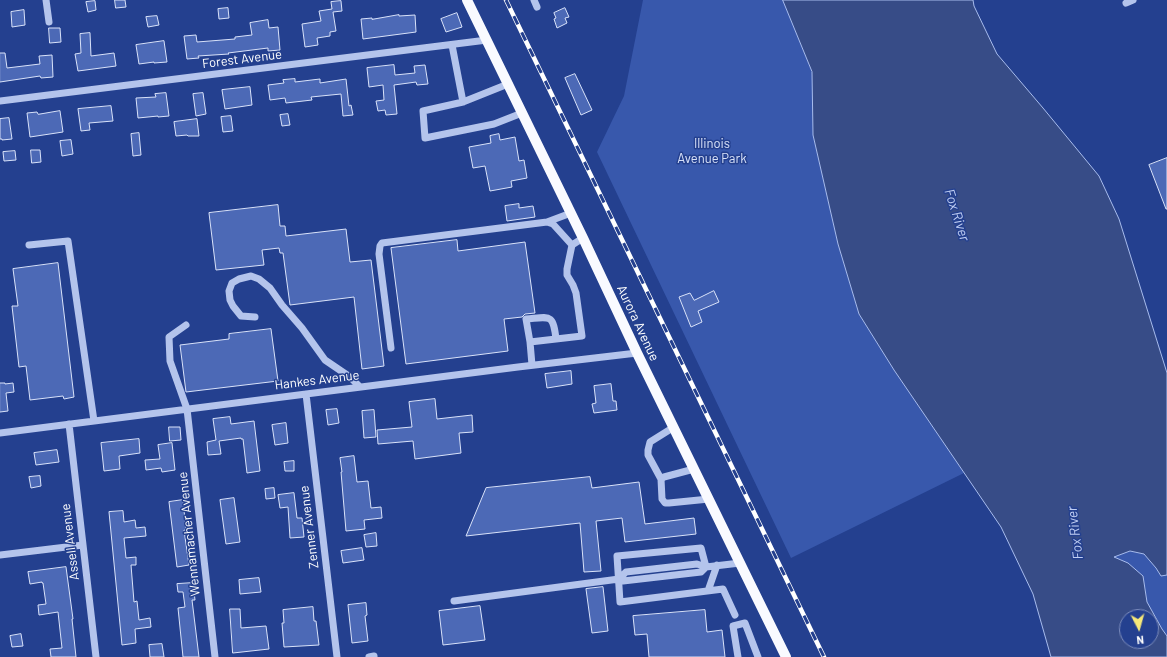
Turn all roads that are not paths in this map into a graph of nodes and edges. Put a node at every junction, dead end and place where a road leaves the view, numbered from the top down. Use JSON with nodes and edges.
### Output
{"nodes":[{"id":1,"x":46,"y":0,"type":"edge"},
{"id":2,"x":467,"y":0,"type":"edge"},
{"id":3,"x":48,"y":22,"type":"dead end"},
{"id":4,"x":487,"y":40,"type":"junction"},
{"id":5,"x":452,"y":45,"type":"junction"},
{"id":6,"x":508,"y":84,"type":"junction"},
{"id":7,"x":0,"y":101,"type":"edge"},
{"id":8,"x":463,"y":102,"type":"junction"},
{"id":9,"x":522,"y":113,"type":"junction"},
{"id":10,"x":571,"y":213,"type":"junction"},
{"id":11,"x":546,"y":222,"type":"junction"},
{"id":12,"x":583,"y":238,"type":"junction"},
{"id":13,"x":29,"y":245,"type":"dead end"},
{"id":14,"x":572,"y":245,"type":"junction"},
{"id":15,"x":255,"y":317,"type":"dead end"},
{"id":16,"x":186,"y":325,"type":"dead end"},
{"id":17,"x":556,"y":339,"type":"junction"},
{"id":18,"x":530,"y":342,"type":"junction"},
{"id":19,"x":391,"y":348,"type":"dead end"},
{"id":20,"x":637,"y":353,"type":"junction"},
{"id":21,"x":532,"y":365,"type":"junction"},
{"id":22,"x":360,"y":387,"type":"junction"},
{"id":23,"x":306,"y":394,"type":"junction"},
{"id":24,"x":187,"y":409,"type":"junction"},
{"id":25,"x":94,"y":421,"type":"junction"},
{"id":26,"x":69,"y":424,"type":"junction"},
{"id":27,"x":674,"y":427,"type":"junction"},
{"id":28,"x":0,"y":433,"type":"edge"},
{"id":29,"x":694,"y":469,"type":"junction"},
{"id":30,"x":661,"y":479,"type":"junction"},
{"id":31,"x":709,"y":499,"type":"junction"},
{"id":32,"x":83,"y":545,"type":"junction"},
{"id":33,"x":0,"y":555,"type":"edge"},
{"id":34,"x":740,"y":563,"type":"junction"},
{"id":35,"x":717,"y":566,"type":"junction"},
{"id":36,"x":706,"y":567,"type":"junction"},
{"id":37,"x":619,"y":578,"type":"junction"},
{"id":38,"x":708,"y":591,"type":"junction"},
{"id":39,"x":454,"y":601,"type":"dead end"},
{"id":40,"x":735,"y":615,"type":"dead end"},
{"id":41,"x":96,"y":657,"type":"edge"},
{"id":42,"x":215,"y":657,"type":"edge"},
{"id":43,"x":337,"y":657,"type":"edge"},
{"id":44,"x":738,"y":657,"type":"edge"},
{"id":45,"x":758,"y":657,"type":"edge"},
{"id":46,"x":786,"y":657,"type":"edge"}],
"edges":[{"from":1,"to":3,"type":"street"},
{"from":2,"to":4,"type":"main road","name":"Aurora Avenue"},
{"from":4,"to":5,"type":"street","name":"Forest Avenue"},
{"from":4,"to":6,"type":"main road","name":"Aurora Avenue"},
{"from":5,"to":7,"type":"street","name":"Forest Avenue"},
{"from":5,"to":8,"type":"street"},
{"from":6,"to":8,"type":"street"},
{"from":6,"to":9,"type":"main road","name":"Aurora Avenue"},
{"from":8,"to":9,"type":"street"},
{"from":9,"to":10,"type":"main road","name":"Aurora Avenue"},
{"from":10,"to":11,"type":"street"},
{"from":10,"to":12,"type":"main road","name":"Aurora Avenue"},
{"from":11,"to":14,"type":"street"},
{"from":11,"to":19,"type":"street"},
{"from":12,"to":14,"type":"street"},
{"from":12,"to":20,"type":"main road","name":"Aurora Avenue"},
{"from":13,"to":25,"type":"street"},
{"from":14,"to":17,"type":"street"},
{"from":15,"to":22,"type":"street"},
{"from":16,"to":24,"type":"street","name":"Wennamacher Avenue"},
{"from":17,"to":18,"type":"street"},
{"from":17,"to":18,"type":"street"},
{"from":18,"to":21,"type":"street"},
{"from":20,"to":21,"type":"street","name":"Hankes Avenue"},
{"from":20,"to":27,"type":"main road","name":"Aurora Avenue"},
{"from":21,"to":22,"type":"street","name":"Hankes Avenue"},
{"from":22,"to":23,"type":"street","name":"Hankes Avenue"},
{"from":23,"to":24,"type":"street","name":"Hankes Avenue"},
{"from":23,"to":43,"type":"street","name":"Zenner Avenue"},
{"from":24,"to":25,"type":"street","name":"Hankes Avenue"},
{"from":24,"to":42,"type":"street","name":"Wennamacher Avenue"},
{"from":25,"to":26,"type":"street","name":"Hankes Avenue"},
{"from":26,"to":28,"type":"street","name":"Hankes Avenue"},
{"from":26,"to":32,"type":"street","name":"Assell Avenue"},
{"from":27,"to":29,"type":"main road","name":"Aurora Avenue"},
{"from":27,"to":30,"type":"street"},
{"from":29,"to":30,"type":"street"},
{"from":29,"to":31,"type":"main road","name":"Aurora Avenue"},
{"from":30,"to":31,"type":"street"},
{"from":31,"to":34,"type":"main road","name":"Aurora Avenue"},
{"from":32,"to":33,"type":"street"},
{"from":32,"to":41,"type":"street","name":"Assell Avenue"},
{"from":34,"to":35,"type":"street"},
{"from":34,"to":46,"type":"main road","name":"Aurora Avenue"},
{"from":35,"to":36,"type":"street"},
{"from":35,"to":38,"type":"street"},
{"from":36,"to":37,"type":"street"},
{"from":36,"to":37,"type":"street"},
{"from":37,"to":38,"type":"street"},
{"from":37,"to":39,"type":"street"},
{"from":38,"to":40,"type":"street"},
{"from":44,"to":45,"type":"street"}]}
